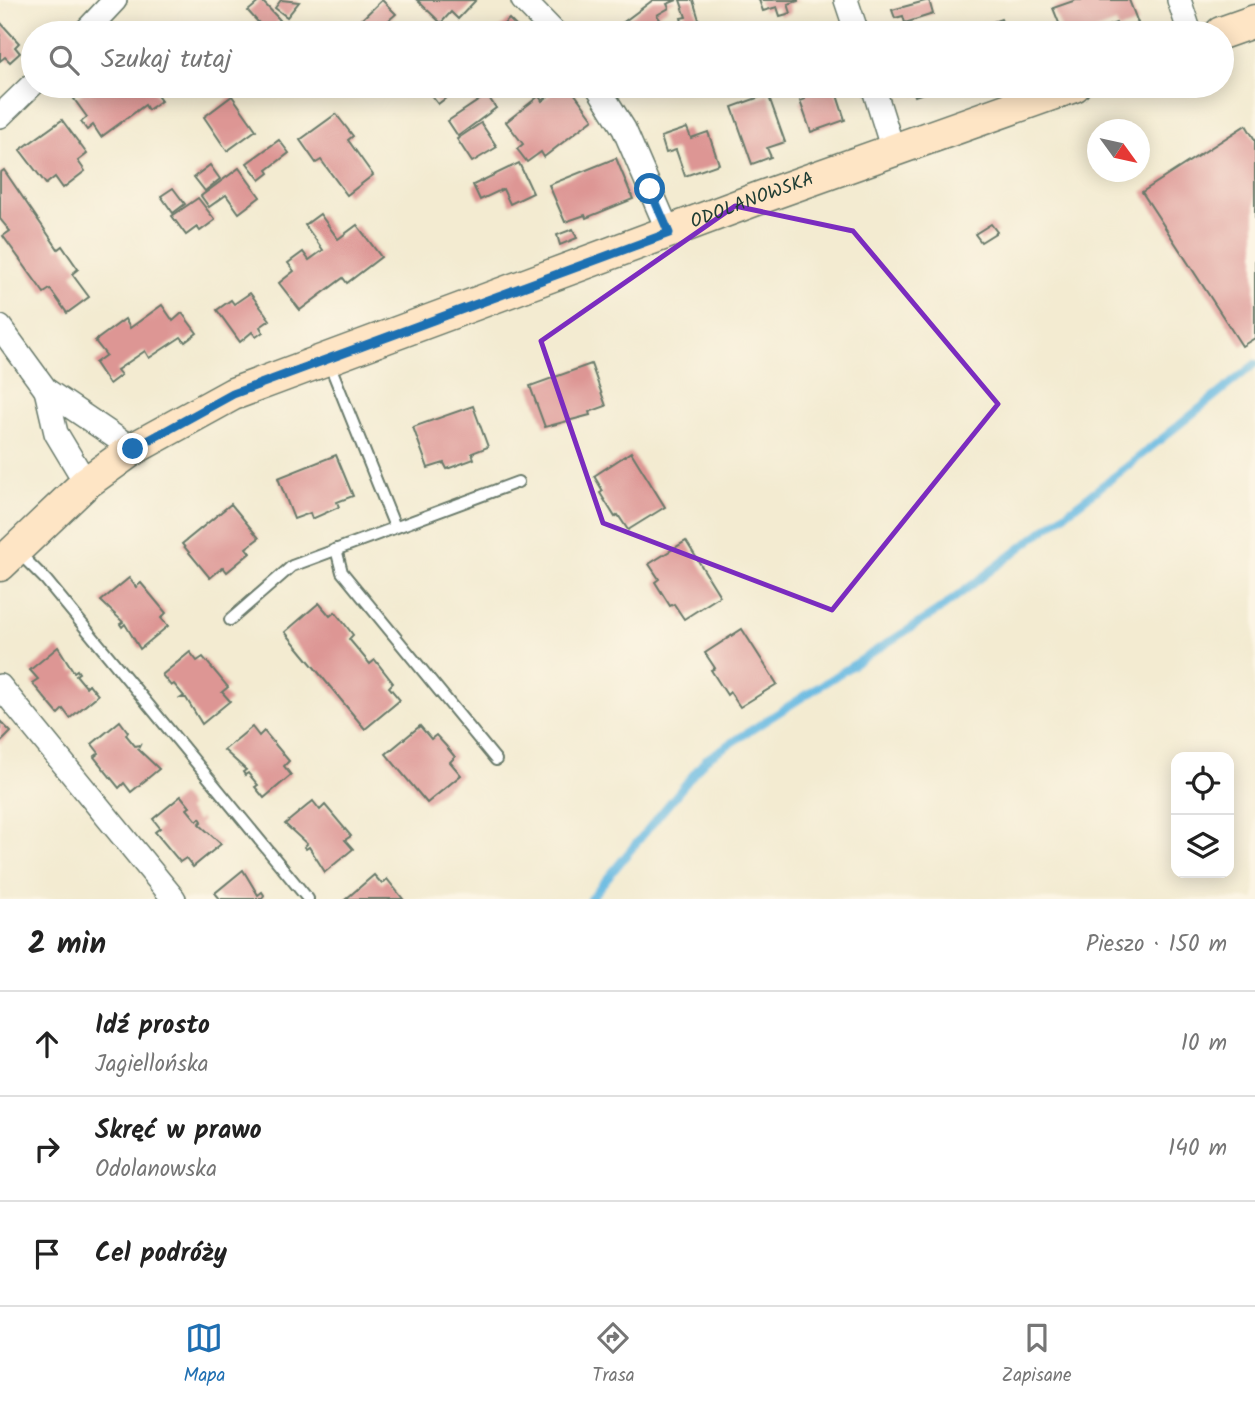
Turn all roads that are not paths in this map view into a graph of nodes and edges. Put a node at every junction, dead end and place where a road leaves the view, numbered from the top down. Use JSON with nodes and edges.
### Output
{"nodes":[{"id":1,"x":115,"y":0,"type":"edge"},
{"id":2,"x":523,"y":0,"type":"edge"},
{"id":3,"x":846,"y":0,"type":"edge"},
{"id":4,"x":1179,"y":0,"type":"edge"},
{"id":5,"x":95,"y":21,"type":"edge"},
{"id":6,"x":543,"y":21,"type":"edge"},
{"id":7,"x":853,"y":21,"type":"edge"},
{"id":8,"x":1185,"y":21,"type":"edge"},
{"id":9,"x":1255,"y":21,"type":"edge"},
{"id":10,"x":1234,"y":28,"type":"edge"},
{"id":11,"x":21,"y":96,"type":"edge"},
{"id":12,"x":605,"y":98,"type":"edge"},
{"id":13,"x":877,"y":98,"type":"edge"},
{"id":14,"x":1040,"y":98,"type":"edge"},
{"id":15,"x":0,"y":116,"type":"edge"},
{"id":16,"x":893,"y":150,"type":"junction"},
{"id":17,"x":669,"y":233,"type":"junction"},
{"id":18,"x":0,"y":327,"type":"edge"},
{"id":19,"x":326,"y":357,"type":"junction"},
{"id":20,"x":46,"y":390,"type":"junction"},
{"id":21,"x":133,"y":449,"type":"junction"},
{"id":22,"x":518,"y":482,"type":"dead end"},
{"id":23,"x":86,"y":483,"type":"junction"},
{"id":24,"x":394,"y":527,"type":"junction"},
{"id":25,"x":336,"y":550,"type":"junction"},
{"id":26,"x":8,"y":557,"type":"edge"},
{"id":27,"x":230,"y":620,"type":"dead end"},
{"id":28,"x":0,"y":686,"type":"edge"},
{"id":29,"x":496,"y":760,"type":"dead end"},
{"id":30,"x":174,"y":899,"type":"edge"},
{"id":31,"x":308,"y":899,"type":"edge"}],
"edges":[{"from":1,"to":5,"type":"street"},
{"from":2,"to":6,"type":"street"},
{"from":3,"to":7,"type":"street"},
{"from":4,"to":8,"type":"street"},
{"from":9,"to":10,"type":"street"},
{"from":11,"to":15,"type":"street"},
{"from":12,"to":17,"type":"street"},
{"from":13,"to":16,"type":"street"},
{"from":14,"to":16,"type":"street","name":"ODOLANOWSKA"},
{"from":16,"to":17,"type":"street","name":"ODOLANOWSKA"},
{"from":17,"to":19,"type":"street","name":"ODOLANOWSKA"},
{"from":18,"to":20,"type":"street"},
{"from":19,"to":21,"type":"street","name":"ODOLANOWSKA"},
{"from":19,"to":24,"type":"lane"},
{"from":20,"to":21,"type":"street"},
{"from":20,"to":23,"type":"street"},
{"from":21,"to":23,"type":"street","name":"ODOLANOWSKA"},
{"from":22,"to":24,"type":"lane"},
{"from":23,"to":26,"type":"street","name":"ODOLANOWSKA"},
{"from":24,"to":25,"type":"lane"},
{"from":25,"to":27,"type":"lane"},
{"from":25,"to":29,"type":"lane"},
{"from":26,"to":31,"type":"lane"},
{"from":28,"to":30,"type":"street"}]}
